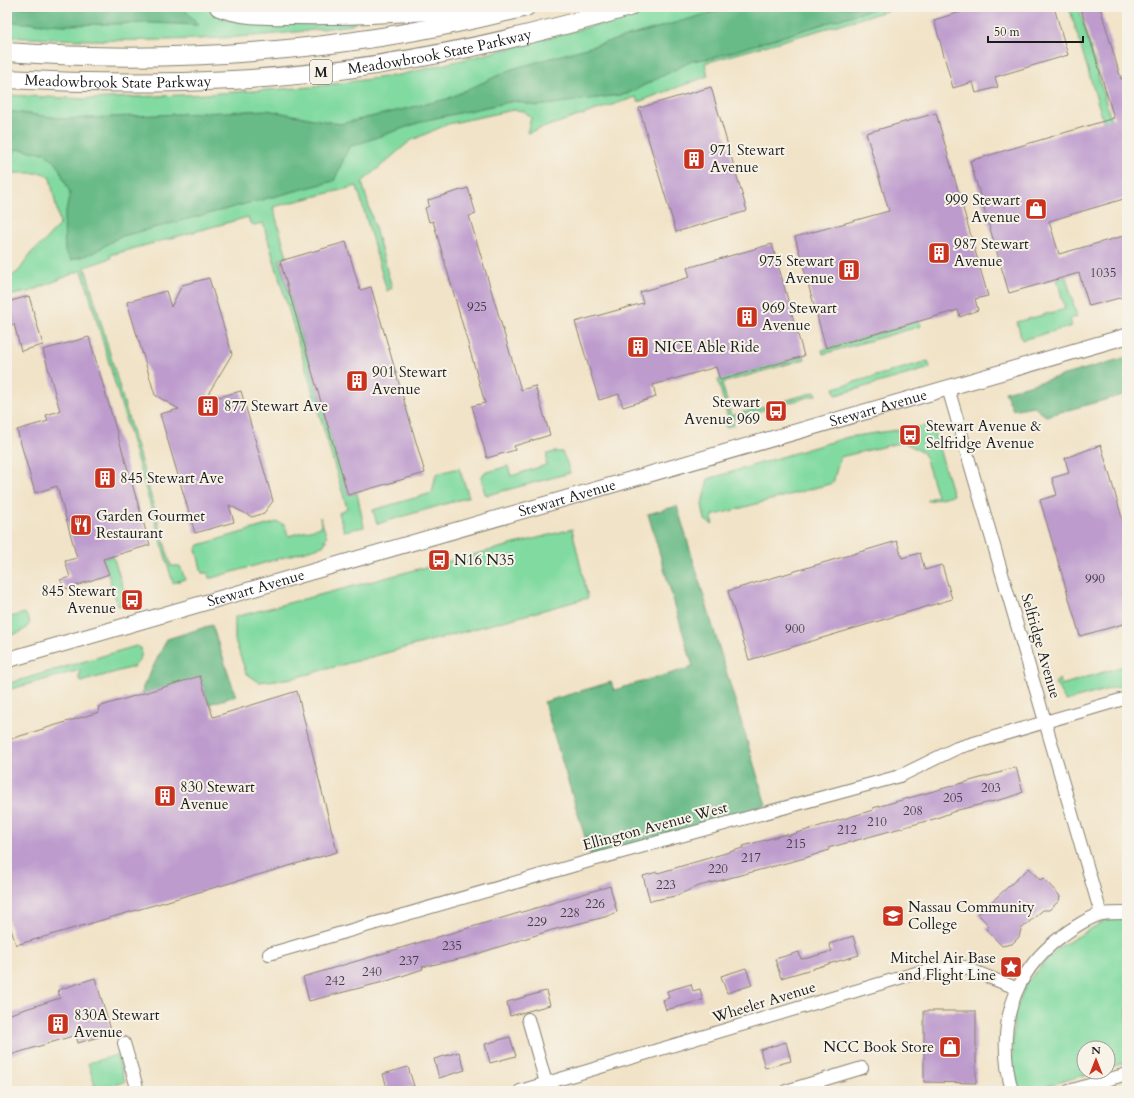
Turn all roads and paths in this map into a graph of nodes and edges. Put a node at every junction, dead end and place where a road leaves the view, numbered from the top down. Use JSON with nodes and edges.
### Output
{"nodes":[{"id":1,"x":219,"y":7,"type":"edge"},
{"id":2,"x":491,"y":7,"type":"edge"},
{"id":3,"x":526,"y":7,"type":"edge"},
{"id":4,"x":629,"y":7,"type":"edge"},
{"id":5,"x":7,"y":52,"type":"edge"},
{"id":6,"x":7,"y":79,"type":"edge"},
{"id":7,"x":1127,"y":336,"type":"edge"},
{"id":8,"x":948,"y":388,"type":"junction"},
{"id":9,"x":7,"y":660,"type":"edge"},
{"id":10,"x":1127,"y":698,"type":"edge"},
{"id":11,"x":1046,"y":721,"type":"junction"},
{"id":12,"x":1127,"y":913,"type":"edge"},
{"id":13,"x":1101,"y":914,"type":"junction"},
{"id":14,"x":269,"y":954,"type":"dead end"},
{"id":15,"x":1016,"y":988,"type":"junction"},
{"id":16,"x":528,"y":1019,"type":"dead end"},
{"id":17,"x":124,"y":1043,"type":"dead end"},
{"id":18,"x":862,"y":1068,"type":"dead end"},
{"id":19,"x":1127,"y":1074,"type":"edge"},
{"id":20,"x":549,"y":1087,"type":"edge"},
{"id":21,"x":138,"y":1091,"type":"edge"},
{"id":22,"x":520,"y":1091,"type":"edge"},
{"id":23,"x":786,"y":1091,"type":"edge"},
{"id":24,"x":1012,"y":1091,"type":"edge"},
{"id":25,"x":1069,"y":1091,"type":"edge"}],
"edges":[{"from":1,"to":2,"type":"highway"},
{"from":3,"to":5,"type":"highway","name":"Meadowbrook State Parkway","number":"M"},
{"from":4,"to":6,"type":"highway","name":"Meadowbrook State Parkway","number":"M"},
{"from":7,"to":8,"type":"main road","name":"Stewart Avenue"},
{"from":8,"to":9,"type":"main road","name":"Stewart Avenue"},
{"from":8,"to":11,"type":"street","name":"Selfridge Avenue"},
{"from":10,"to":11,"type":"street","name":"Ellington Avenue West"},
{"from":11,"to":13,"type":"street","name":"Selfridge Avenue"},
{"from":11,"to":14,"type":"street","name":"Ellington Avenue West"},
{"from":12,"to":13,"type":"street"},
{"from":13,"to":15,"type":"street"},
{"from":15,"to":20,"type":"street","name":"Wheeler Avenue"},
{"from":15,"to":24,"type":"street"},
{"from":16,"to":20,"type":"street"},
{"from":17,"to":21,"type":"street"},
{"from":18,"to":23,"type":"street"},
{"from":19,"to":25,"type":"street"},
{"from":20,"to":22,"type":"street","name":"Wheeler Avenue"}]}
